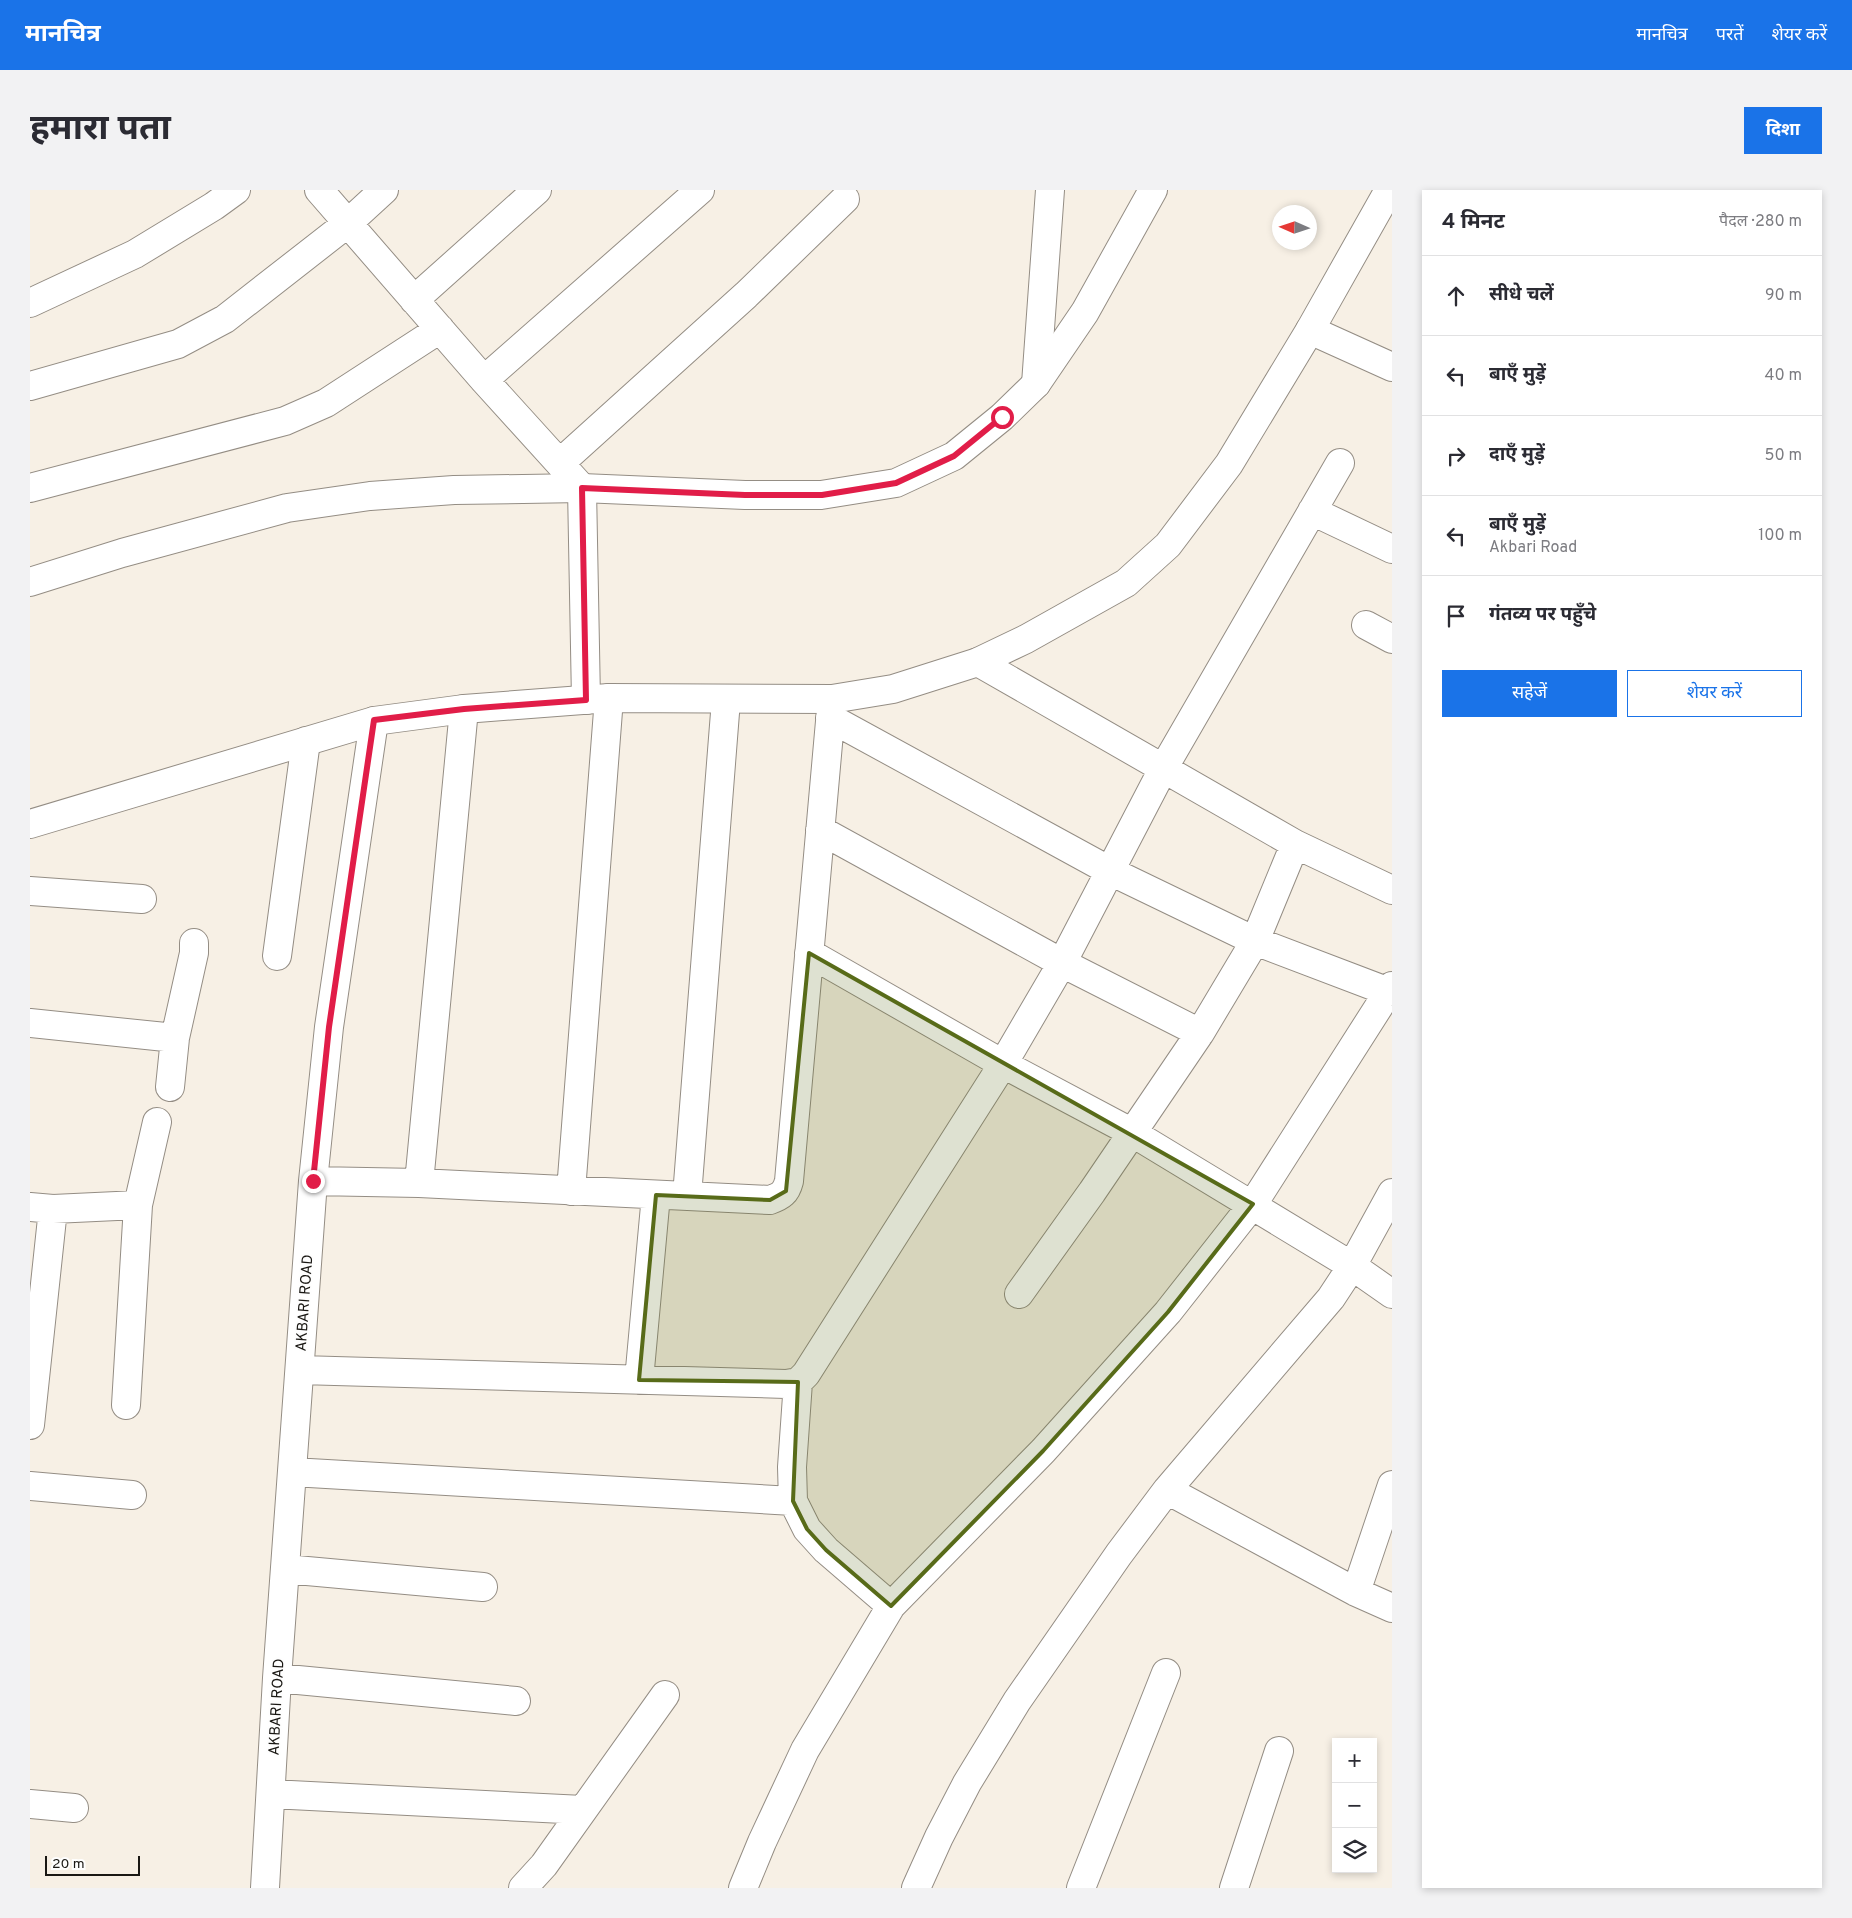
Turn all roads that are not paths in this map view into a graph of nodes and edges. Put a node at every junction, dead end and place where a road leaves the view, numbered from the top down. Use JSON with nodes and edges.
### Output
{"nodes":[{"id":1,"x":236,"y":190,"type":"edge"},
{"id":2,"x":319,"y":190,"type":"edge"},
{"id":3,"x":384,"y":190,"type":"edge"},
{"id":4,"x":537,"y":190,"type":"edge"},
{"id":5,"x":700,"y":190,"type":"edge"},
{"id":6,"x":1050,"y":190,"type":"edge"},
{"id":7,"x":1153,"y":190,"type":"edge"},
{"id":8,"x":1389,"y":190,"type":"edge"},
{"id":9,"x":845,"y":198,"type":"dead end"},
{"id":10,"x":348,"y":223,"type":"junction"},
{"id":11,"x":414,"y":300,"type":"junction"},
{"id":12,"x":30,"y":303,"type":"edge"},
{"id":13,"x":440,"y":329,"type":"junction"},
{"id":14,"x":1310,"y":330,"type":"junction"},
{"id":15,"x":1392,"y":367,"type":"edge"},
{"id":16,"x":484,"y":380,"type":"junction"},
{"id":17,"x":1036,"y":384,"type":"junction"},
{"id":18,"x":30,"y":386,"type":"edge"},
{"id":19,"x":560,"y":463,"type":"junction"},
{"id":20,"x":1340,"y":463,"type":"dead end"},
{"id":21,"x":30,"y":488,"type":"edge"},
{"id":22,"x":582,"y":488,"type":"junction"},
{"id":23,"x":1312,"y":511,"type":"junction"},
{"id":24,"x":1392,"y":549,"type":"edge"},
{"id":25,"x":30,"y":582,"type":"edge"},
{"id":26,"x":1366,"y":625,"type":"dead end"},
{"id":27,"x":1392,"y":639,"type":"edge"},
{"id":28,"x":978,"y":662,"type":"junction"},
{"id":29,"x":597,"y":699,"type":"junction"},
{"id":30,"x":726,"y":700,"type":"junction"},
{"id":31,"x":831,"y":708,"type":"junction"},
{"id":32,"x":464,"y":709,"type":"junction"},
{"id":33,"x":374,"y":720,"type":"junction"},
{"id":34,"x":306,"y":741,"type":"junction"},
{"id":35,"x":1163,"y":769,"type":"junction"},
{"id":36,"x":30,"y":824,"type":"edge"},
{"id":37,"x":820,"y":830,"type":"junction"},
{"id":38,"x":1295,"y":844,"type":"junction"},
{"id":39,"x":1110,"y":870,"type":"junction"},
{"id":40,"x":1392,"y":890,"type":"edge"},
{"id":41,"x":30,"y":891,"type":"edge"},
{"id":42,"x":142,"y":899,"type":"dead end"},
{"id":43,"x":1255,"y":941,"type":"junction"},
{"id":44,"x":194,"y":943,"type":"dead end"},
{"id":45,"x":809,"y":953,"type":"junction"},
{"id":46,"x":277,"y":956,"type":"dead end"},
{"id":47,"x":1062,"y":963,"type":"junction"},
{"id":48,"x":1390,"y":989,"type":"edge"},
{"id":49,"x":30,"y":1023,"type":"edge"},
{"id":50,"x":1200,"y":1033,"type":"junction"},
{"id":51,"x":175,"y":1038,"type":"junction"},
{"id":52,"x":1003,"y":1064,"type":"junction"},
{"id":53,"x":170,"y":1086,"type":"dead end"},
{"id":54,"x":157,"y":1122,"type":"dead end"},
{"id":55,"x":1132,"y":1132,"type":"junction"},
{"id":56,"x":313,"y":1181,"type":"junction"},
{"id":57,"x":418,"y":1183,"type":"junction"},
{"id":58,"x":571,"y":1191,"type":"junction"},
{"id":59,"x":1392,"y":1193,"type":"edge"},
{"id":60,"x":656,"y":1195,"type":"junction"},
{"id":61,"x":687,"y":1196,"type":"junction"},
{"id":62,"x":1254,"y":1204,"type":"junction"},
{"id":63,"x":138,"y":1206,"type":"junction"},
{"id":64,"x":41,"y":1208,"type":"edge"},
{"id":65,"x":1352,"y":1266,"type":"junction"},
{"id":66,"x":1019,"y":1294,"type":"dead end"},
{"id":67,"x":1392,"y":1294,"type":"edge"},
{"id":68,"x":300,"y":1370,"type":"junction"},
{"id":69,"x":639,"y":1380,"type":"junction"},
{"id":70,"x":798,"y":1382,"type":"junction"},
{"id":71,"x":126,"y":1405,"type":"dead end"},
{"id":72,"x":30,"y":1425,"type":"edge"},
{"id":73,"x":292,"y":1472,"type":"junction"},
{"id":74,"x":1392,"y":1485,"type":"edge"},
{"id":75,"x":30,"y":1486,"type":"edge"},
{"id":76,"x":1167,"y":1490,"type":"junction"},
{"id":77,"x":132,"y":1495,"type":"dead end"},
{"id":78,"x":793,"y":1501,"type":"junction"},
{"id":79,"x":284,"y":1568,"type":"junction"},
{"id":80,"x":483,"y":1587,"type":"dead end"},
{"id":81,"x":1356,"y":1592,"type":"junction"},
{"id":82,"x":891,"y":1606,"type":"junction"},
{"id":83,"x":1392,"y":1608,"type":"edge"},
{"id":84,"x":1166,"y":1673,"type":"dead end"},
{"id":85,"x":277,"y":1678,"type":"junction"},
{"id":86,"x":665,"y":1695,"type":"dead end"},
{"id":87,"x":516,"y":1701,"type":"dead end"},
{"id":88,"x":1279,"y":1751,"type":"dead end"},
{"id":89,"x":271,"y":1794,"type":"junction"},
{"id":90,"x":30,"y":1804,"type":"edge"},
{"id":91,"x":74,"y":1808,"type":"dead end"},
{"id":92,"x":583,"y":1810,"type":"junction"},
{"id":93,"x":265,"y":1888,"type":"edge"},
{"id":94,"x":523,"y":1888,"type":"edge"},
{"id":95,"x":743,"y":1888,"type":"edge"},
{"id":96,"x":916,"y":1888,"type":"edge"},
{"id":97,"x":1081,"y":1888,"type":"edge"},
{"id":98,"x":1234,"y":1888,"type":"edge"}],
"edges":[{"from":1,"to":12,"type":"street"},
{"from":2,"to":10,"type":"street"},
{"from":3,"to":10,"type":"street"},
{"from":4,"to":11,"type":"street"},
{"from":5,"to":16,"type":"street"},
{"from":6,"to":17,"type":"street"},
{"from":7,"to":17,"type":"street"},
{"from":8,"to":14,"type":"street"},
{"from":9,"to":19,"type":"street"},
{"from":10,"to":11,"type":"street"},
{"from":10,"to":18,"type":"street"},
{"from":11,"to":13,"type":"street"},
{"from":13,"to":16,"type":"street"},
{"from":13,"to":21,"type":"street"},
{"from":14,"to":15,"type":"street"},
{"from":14,"to":28,"type":"street"},
{"from":16,"to":19,"type":"street"},
{"from":17,"to":22,"type":"street"},
{"from":19,"to":22,"type":"street"},
{"from":20,"to":23,"type":"street"},
{"from":22,"to":25,"type":"street"},
{"from":22,"to":29,"type":"street"},
{"from":23,"to":24,"type":"street"},
{"from":23,"to":35,"type":"street"},
{"from":26,"to":27,"type":"street"},
{"from":28,"to":31,"type":"street"},
{"from":28,"to":35,"type":"street"},
{"from":29,"to":30,"type":"street"},
{"from":29,"to":32,"type":"street"},
{"from":29,"to":58,"type":"street"},
{"from":30,"to":31,"type":"street"},
{"from":30,"to":61,"type":"street"},
{"from":31,"to":37,"type":"street"},
{"from":31,"to":39,"type":"street"},
{"from":32,"to":33,"type":"street"},
{"from":32,"to":57,"type":"street"},
{"from":33,"to":34,"type":"street"},
{"from":33,"to":56,"type":"street","name":"AKBARI ROAD"},
{"from":34,"to":36,"type":"street"},
{"from":34,"to":46,"type":"street"},
{"from":35,"to":38,"type":"street"},
{"from":35,"to":39,"type":"street"},
{"from":37,"to":45,"type":"street"},
{"from":37,"to":47,"type":"street"},
{"from":38,"to":40,"type":"street"},
{"from":38,"to":43,"type":"street"},
{"from":39,"to":43,"type":"street"},
{"from":39,"to":47,"type":"street"},
{"from":41,"to":42,"type":"street"},
{"from":43,"to":48,"type":"street"},
{"from":43,"to":50,"type":"street"},
{"from":44,"to":51,"type":"street"},
{"from":45,"to":52,"type":"street"},
{"from":45,"to":61,"type":"street"},
{"from":47,"to":50,"type":"street"},
{"from":47,"to":52,"type":"street"},
{"from":48,"to":62,"type":"street"},
{"from":49,"to":51,"type":"street"},
{"from":50,"to":55,"type":"street"},
{"from":51,"to":53,"type":"street"},
{"from":52,"to":55,"type":"street"},
{"from":52,"to":70,"type":"street"},
{"from":54,"to":63,"type":"street"},
{"from":55,"to":62,"type":"street"},
{"from":55,"to":66,"type":"street"},
{"from":56,"to":57,"type":"street"},
{"from":56,"to":68,"type":"street","name":"AKBARI ROAD"},
{"from":57,"to":58,"type":"street"},
{"from":58,"to":60,"type":"street"},
{"from":59,"to":65,"type":"street"},
{"from":60,"to":61,"type":"street"},
{"from":60,"to":69,"type":"street"},
{"from":62,"to":65,"type":"street"},
{"from":62,"to":82,"type":"street"},
{"from":63,"to":64,"type":"street"},
{"from":63,"to":71,"type":"street"},
{"from":64,"to":72,"type":"street"},
{"from":65,"to":67,"type":"street"},
{"from":65,"to":76,"type":"street"},
{"from":68,"to":69,"type":"street"},
{"from":68,"to":73,"type":"street","name":"AKBARI ROAD"},
{"from":69,"to":70,"type":"street"},
{"from":70,"to":78,"type":"street"},
{"from":73,"to":78,"type":"street"},
{"from":73,"to":79,"type":"street","name":"AKBARI ROAD"},
{"from":74,"to":81,"type":"street"},
{"from":75,"to":77,"type":"street"},
{"from":76,"to":81,"type":"street"},
{"from":76,"to":96,"type":"street"},
{"from":78,"to":82,"type":"street"},
{"from":79,"to":80,"type":"street"},
{"from":79,"to":85,"type":"street","name":"AKBARI ROAD"},
{"from":81,"to":83,"type":"street"},
{"from":82,"to":95,"type":"street"},
{"from":84,"to":97,"type":"street"},
{"from":85,"to":87,"type":"street"},
{"from":85,"to":89,"type":"street","name":"AKBARI ROAD"},
{"from":86,"to":92,"type":"street"},
{"from":88,"to":98,"type":"street"},
{"from":89,"to":92,"type":"street"},
{"from":89,"to":93,"type":"street","name":"AKBARI ROAD"},
{"from":90,"to":91,"type":"street"},
{"from":92,"to":94,"type":"street"}]}
